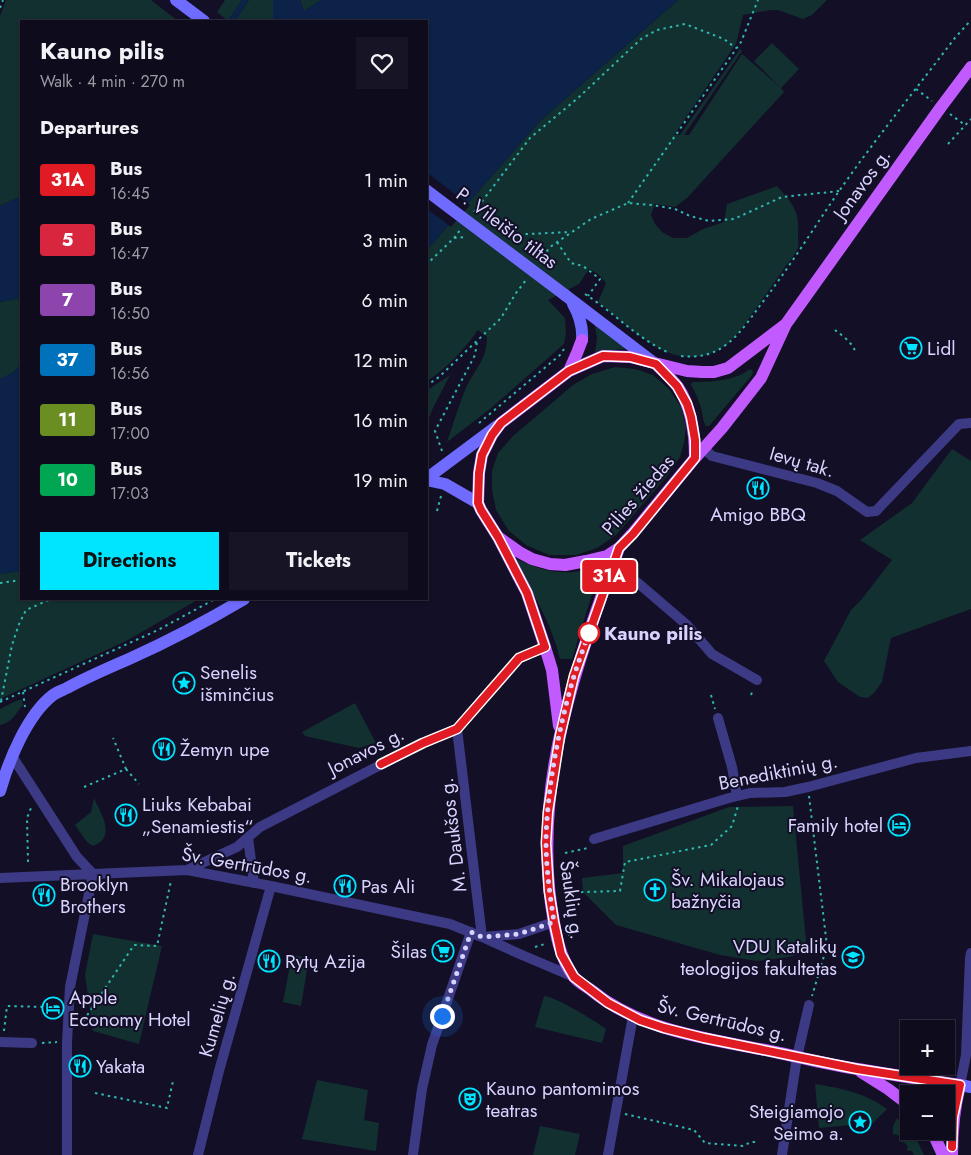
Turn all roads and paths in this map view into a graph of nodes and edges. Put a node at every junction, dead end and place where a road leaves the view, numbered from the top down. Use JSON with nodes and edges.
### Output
{"nodes":[{"id":1,"x":3,"y":0,"type":"edge"},
{"id":2,"x":176,"y":0,"type":"edge"},
{"id":3,"x":758,"y":0,"type":"edge"},
{"id":4,"x":0,"y":8,"type":"edge"},
{"id":5,"x":203,"y":20,"type":"edge"},
{"id":6,"x":971,"y":20,"type":"edge"},
{"id":7,"x":736,"y":48,"type":"junction"},
{"id":8,"x":971,"y":68,"type":"edge"},
{"id":9,"x":971,"y":119,"type":"edge"},
{"id":10,"x":948,"y":144,"type":"dead end"},
{"id":11,"x":428,"y":191,"type":"edge"},
{"id":12,"x":840,"y":191,"type":"junction"},
{"id":13,"x":628,"y":203,"type":"junction"},
{"id":14,"x":472,"y":215,"type":"dead end"},
{"id":15,"x":460,"y":230,"type":"dead end"},
{"id":16,"x":454,"y":238,"type":"dead end"},
{"id":17,"x":557,"y":242,"type":"junction"},
{"id":18,"x":539,"y":262,"type":"dead end"},
{"id":19,"x":528,"y":277,"type":"dead end"},
{"id":20,"x":572,"y":295,"type":"junction"},
{"id":21,"x":588,"y":296,"type":"junction"},
{"id":22,"x":786,"y":324,"type":"junction"},
{"id":23,"x":835,"y":330,"type":"dead end"},
{"id":24,"x":582,"y":340,"type":"joint"},
{"id":25,"x":477,"y":341,"type":"junction"},
{"id":26,"x":565,"y":348,"type":"dead end"},
{"id":27,"x":672,"y":354,"type":"dead end"},
{"id":28,"x":856,"y":354,"type":"dead end"},
{"id":29,"x":678,"y":356,"type":"dead end"},
{"id":30,"x":656,"y":364,"type":"junction"},
{"id":31,"x":569,"y":371,"type":"junction"},
{"id":32,"x":428,"y":385,"type":"edge"},
{"id":33,"x":501,"y":423,"type":"junction"},
{"id":34,"x":971,"y":423,"type":"edge"},
{"id":35,"x":473,"y":428,"type":"dead end"},
{"id":36,"x":443,"y":453,"type":"dead end"},
{"id":37,"x":699,"y":453,"type":"junction"},
{"id":38,"x":428,"y":478,"type":"edge"},
{"id":39,"x":428,"y":480,"type":"edge"},
{"id":40,"x":478,"y":503,"type":"junction"},
{"id":41,"x":498,"y":537,"type":"junction"},
{"id":42,"x":619,"y":548,"type":"junction"},
{"id":43,"x":610,"y":571,"type":"junction"},
{"id":44,"x":20,"y":580,"type":"edge"},
{"id":45,"x":0,"y":583,"type":"edge"},
{"id":46,"x":49,"y":600,"type":"edge"},
{"id":47,"x":213,"y":600,"type":"edge"},
{"id":48,"x":242,"y":600,"type":"edge"},
{"id":49,"x":545,"y":647,"type":"junction"},
{"id":50,"x":757,"y":680,"type":"dead end"},
{"id":51,"x":711,"y":695,"type":"dead end"},
{"id":52,"x":0,"y":702,"type":"edge"},
{"id":53,"x":718,"y":718,"type":"joint"},
{"id":54,"x":457,"y":729,"type":"junction"},
{"id":55,"x":560,"y":736,"type":"junction"},
{"id":56,"x":113,"y":738,"type":"dead end"},
{"id":57,"x":971,"y":751,"type":"edge"},
{"id":58,"x":12,"y":756,"type":"junction"},
{"id":59,"x":126,"y":769,"type":"junction"},
{"id":60,"x":139,"y":784,"type":"dead end"},
{"id":61,"x":84,"y":787,"type":"dead end"},
{"id":62,"x":808,"y":787,"type":"junction"},
{"id":63,"x":0,"y":791,"type":"edge"},
{"id":64,"x":37,"y":795,"type":"junction"},
{"id":65,"x":737,"y":796,"type":"junction"},
{"id":66,"x":248,"y":838,"type":"junction"},
{"id":67,"x":594,"y":839,"type":"joint"},
{"id":68,"x":566,"y":853,"type":"dead end"},
{"id":69,"x":28,"y":862,"type":"dead end"},
{"id":70,"x":187,"y":870,"type":"junction"},
{"id":71,"x":173,"y":871,"type":"junction"},
{"id":72,"x":93,"y":874,"type":"junction"},
{"id":73,"x":0,"y":878,"type":"edge"},
{"id":74,"x":254,"y":883,"type":"junction"},
{"id":75,"x":271,"y":886,"type":"junction"},
{"id":76,"x":568,"y":894,"type":"dead end"},
{"id":77,"x":554,"y":922,"type":"junction"},
{"id":78,"x":471,"y":932,"type":"junction"},
{"id":79,"x":528,"y":932,"type":"junction"},
{"id":80,"x":482,"y":937,"type":"junction"},
{"id":81,"x":971,"y":953,"type":"edge"},
{"id":82,"x":530,"y":958,"type":"junction"},
{"id":83,"x":574,"y":977,"type":"junction"},
{"id":84,"x":808,"y":1005,"type":"joint"},
{"id":85,"x":46,"y":1007,"type":"dead end"},
{"id":86,"x":633,"y":1016,"type":"junction"},
{"id":87,"x":1,"y":1042,"type":"edge"},
{"id":88,"x":67,"y":1042,"type":"junction"},
{"id":89,"x":32,"y":1043,"type":"joint"},
{"id":90,"x":797,"y":1057,"type":"junction"},
{"id":91,"x":857,"y":1069,"type":"junction"},
{"id":92,"x":173,"y":1081,"type":"dead end"},
{"id":93,"x":965,"y":1086,"type":"edge"},
{"id":94,"x":95,"y":1093,"type":"dead end"},
{"id":95,"x":900,"y":1098,"type":"edge"},
{"id":96,"x":616,"y":1112,"type":"junction"},
{"id":97,"x":936,"y":1140,"type":"edge"},
{"id":98,"x":759,"y":1142,"type":"dead end"},
{"id":99,"x":67,"y":1155,"type":"edge"},
{"id":100,"x":198,"y":1155,"type":"edge"},
{"id":101,"x":413,"y":1155,"type":"edge"},
{"id":102,"x":608,"y":1155,"type":"edge"},
{"id":103,"x":782,"y":1155,"type":"edge"},
{"id":104,"x":943,"y":1155,"type":"edge"},
{"id":105,"x":952,"y":1155,"type":"edge"}],
"edges":[{"from":1,"to":4,"type":"path"},
{"from":2,"to":5,"type":"street"},
{"from":3,"to":7,"type":"path"},
{"from":6,"to":12,"type":"path"},
{"from":7,"to":13,"type":"path"},
{"from":7,"to":14,"type":"path"},
{"from":8,"to":22,"type":"main road","name":"Jonavos g."},
{"from":9,"to":10,"type":"path"},
{"from":11,"to":20,"type":"street","name":"P. Vileišio tiltas","bridge":true},
{"from":12,"to":13,"type":"path"},
{"from":12,"to":29,"type":"path"},
{"from":13,"to":17,"type":"path"},
{"from":15,"to":16,"type":"path"},
{"from":17,"to":18,"type":"path"},
{"from":17,"to":21,"type":"path"},
{"from":19,"to":25,"type":"path"},
{"from":20,"to":21,"type":"path"},
{"from":20,"to":24,"type":"street"},
{"from":20,"to":30,"type":"street","name":"P. Vileišio tiltas"},
{"from":21,"to":27,"type":"path"},
{"from":22,"to":30,"type":"main road","name":"Jonavos g."},
{"from":22,"to":37,"type":"main road","name":"Jonavos g."},
{"from":23,"to":28,"type":"path"},
{"from":24,"to":31,"type":"main road"},
{"from":25,"to":32,"type":"path"},
{"from":25,"to":36,"type":"path"},
{"from":26,"to":35,"type":"path"},
{"from":30,"to":31,"type":"main road"},
{"from":30,"to":37,"type":"main road","name":"Pilies žiedas"},
{"from":31,"to":33,"type":"main road"},
{"from":33,"to":38,"type":"street"},
{"from":33,"to":40,"type":"main road"},
{"from":34,"to":37,"type":"street","name":"Ievų tak."},
{"from":37,"to":42,"type":"main road","name":"Pilies žiedas"},
{"from":39,"to":40,"type":"street"},
{"from":40,"to":41,"type":"main road","name":"Pilies žiedas"},
{"from":41,"to":42,"type":"main road","name":"Pilies žiedas"},
{"from":41,"to":49,"type":"main road","name":"Šauklių g."},
{"from":42,"to":43,"type":"main road","name":"Šauklių g."},
{"from":43,"to":50,"type":"street"},
{"from":43,"to":55,"type":"main road","name":"Šauklių g."},
{"from":44,"to":45,"type":"path"},
{"from":46,"to":52,"type":"path"},
{"from":47,"to":52,"type":"path"},
{"from":48,"to":58,"type":"street"},
{"from":49,"to":54,"type":"street","name":"Jonavos g."},
{"from":49,"to":55,"type":"main road","name":"Šauklių g."},
{"from":51,"to":53,"type":"path"},
{"from":53,"to":65,"type":"street"},
{"from":54,"to":66,"type":"street","name":"Jonavos g."},
{"from":54,"to":80,"type":"street","name":"M. Daukšos g."},
{"from":55,"to":77,"type":"main road","name":"Šauklių g."},
{"from":56,"to":59,"type":"path"},
{"from":57,"to":62,"type":"street","name":"Benediktinių g."},
{"from":58,"to":63,"type":"street"},
{"from":58,"to":64,"type":"street"},
{"from":59,"to":60,"type":"path"},
{"from":59,"to":61,"type":"path"},
{"from":62,"to":65,"type":"street","name":"Benediktinių g."},
{"from":62,"to":84,"type":"path"},
{"from":64,"to":69,"type":"path"},
{"from":64,"to":72,"type":"street"},
{"from":65,"to":67,"type":"street","name":"Benediktinių g."},
{"from":65,"to":76,"type":"path"},
{"from":66,"to":70,"type":"street","name":"Jonavos g."},
{"from":66,"to":74,"type":"street"},
{"from":67,"to":68,"type":"path"},
{"from":70,"to":71,"type":"street","name":"Šv. Gertrūdos g."},
{"from":70,"to":74,"type":"street","name":"Šv. Gertrūdos g."},
{"from":71,"to":72,"type":"street","name":"Šv. Gertrūdos g."},
{"from":71,"to":88,"type":"path"},
{"from":72,"to":73,"type":"street","name":"Šv. Gertrūdos g."},
{"from":72,"to":88,"type":"street"},
{"from":74,"to":75,"type":"street","name":"Šv. Gertrūdos g."},
{"from":75,"to":78,"type":"street","name":"Šv. Gertrūdos g."},
{"from":75,"to":100,"type":"street","name":"Kumelių g."},
{"from":77,"to":79,"type":"street","name":"Šv. Gertrūdos g."},
{"from":77,"to":83,"type":"main road","name":"Šauklių g."},
{"from":78,"to":80,"type":"street","name":"Šv. Gertrūdos g."},
{"from":78,"to":101,"type":"street"},
{"from":79,"to":80,"type":"street","name":"Šv. Gertrūdos g."},
{"from":79,"to":82,"type":"path"},
{"from":80,"to":82,"type":"street","name":"Šv. Gertrūdos g."},
{"from":81,"to":93,"type":"street"},
{"from":82,"to":83,"type":"street","name":"Šv. Gertrūdos g."},
{"from":83,"to":86,"type":"main road","name":"Šv. Gertrūdos g."},
{"from":84,"to":90,"type":"street"},
{"from":85,"to":87,"type":"path"},
{"from":86,"to":90,"type":"main road","name":"Šv. Gertrūdos g."},
{"from":86,"to":96,"type":"street"},
{"from":87,"to":89,"type":"street"},
{"from":88,"to":89,"type":"path"},
{"from":88,"to":99,"type":"street"},
{"from":90,"to":91,"type":"main road","name":"Šv. Gertrūdos g."},
{"from":90,"to":103,"type":"street"},
{"from":91,"to":93,"type":"main road","name":"Šv. Gertrūdos g."},
{"from":91,"to":95,"type":"main road"},
{"from":92,"to":94,"type":"path"},
{"from":93,"to":105,"type":"main road"},
{"from":96,"to":98,"type":"path"},
{"from":96,"to":102,"type":"street"},
{"from":97,"to":104,"type":"main road"}]}
